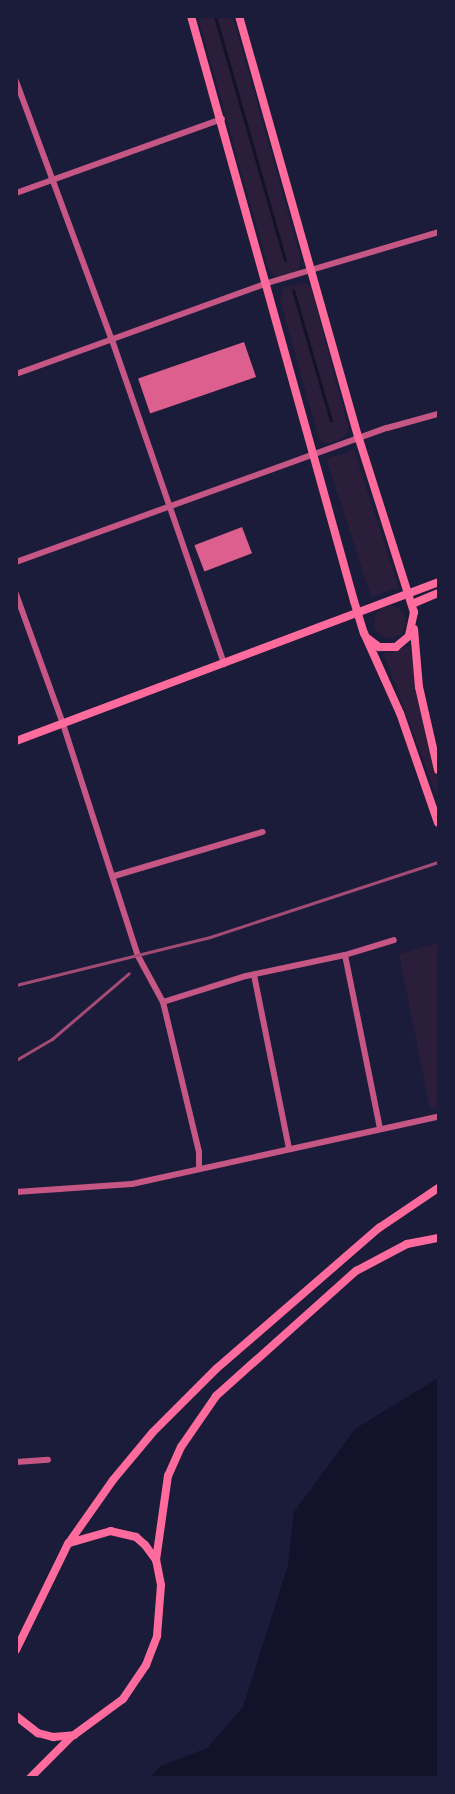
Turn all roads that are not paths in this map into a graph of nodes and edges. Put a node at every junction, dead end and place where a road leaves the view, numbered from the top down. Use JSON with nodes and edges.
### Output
{"nodes":[{"id":1,"x":191,"y":16,"type":"edge"},
{"id":2,"x":239,"y":16,"type":"edge"},
{"id":3,"x":16,"y":81,"type":"edge"},
{"id":4,"x":222,"y":119,"type":"junction"},
{"id":5,"x":52,"y":180,"type":"junction"},
{"id":6,"x":16,"y":193,"type":"edge"},
{"id":7,"x":438,"y":232,"type":"edge"},
{"id":8,"x":311,"y":269,"type":"junction"},
{"id":9,"x":264,"y":284,"type":"junction"},
{"id":10,"x":112,"y":340,"type":"junction"},
{"id":11,"x":16,"y":374,"type":"edge"},
{"id":12,"x":438,"y":414,"type":"edge"},
{"id":13,"x":359,"y":439,"type":"junction"},
{"id":14,"x":313,"y":455,"type":"junction"},
{"id":15,"x":170,"y":507,"type":"junction"},
{"id":16,"x":16,"y":562,"type":"edge"},
{"id":17,"x":438,"y":582,"type":"edge"},
{"id":18,"x":438,"y":593,"type":"edge"},
{"id":19,"x":16,"y":594,"type":"edge"},
{"id":20,"x":407,"y":594,"type":"junction"},
{"id":21,"x":412,"y":604,"type":"junction"},
{"id":22,"x":358,"y":613,"type":"junction"},
{"id":23,"x":414,"y":625,"type":"junction"},
{"id":24,"x":366,"y":638,"type":"junction"},
{"id":25,"x":224,"y":664,"type":"junction"},
{"id":26,"x":63,"y":724,"type":"junction"},
{"id":27,"x":16,"y":741,"type":"edge"},
{"id":28,"x":438,"y":770,"type":"edge"},
{"id":29,"x":438,"y":823,"type":"edge"},
{"id":30,"x":263,"y":832,"type":"dead end"},
{"id":31,"x":114,"y":876,"type":"junction"},
{"id":32,"x":394,"y":940,"type":"dead end"},
{"id":33,"x":345,"y":955,"type":"junction"},
{"id":34,"x":254,"y":975,"type":"junction"},
{"id":35,"x":163,"y":1002,"type":"junction"},
{"id":36,"x":438,"y":1117,"type":"edge"},
{"id":37,"x":380,"y":1128,"type":"junction"},
{"id":38,"x":290,"y":1148,"type":"junction"},
{"id":39,"x":199,"y":1168,"type":"junction"},
{"id":40,"x":438,"y":1188,"type":"edge"},
{"id":41,"x":16,"y":1192,"type":"edge"},
{"id":42,"x":438,"y":1238,"type":"edge"},
{"id":43,"x":48,"y":1460,"type":"dead end"},
{"id":44,"x":16,"y":1462,"type":"edge"},
{"id":45,"x":68,"y":1544,"type":"junction"},
{"id":46,"x":156,"y":1560,"type":"junction"},
{"id":47,"x":19,"y":1632,"type":"edge"},
{"id":48,"x":17,"y":1648,"type":"edge"},
{"id":49,"x":16,"y":1716,"type":"edge"},
{"id":50,"x":74,"y":1735,"type":"junction"},
{"id":51,"x":30,"y":1778,"type":"edge"}],
"edges":[{"from":1,"to":4,"type":"main road"},
{"from":2,"to":8,"type":"main road"},
{"from":3,"to":5,"type":"street"},
{"from":4,"to":5,"type":"street"},
{"from":4,"to":9,"type":"main road"},
{"from":5,"to":6,"type":"street"},
{"from":5,"to":10,"type":"street"},
{"from":7,"to":8,"type":"street"},
{"from":8,"to":9,"type":"street"},
{"from":8,"to":13,"type":"main road"},
{"from":9,"to":10,"type":"street"},
{"from":9,"to":14,"type":"main road"},
{"from":10,"to":11,"type":"street"},
{"from":10,"to":15,"type":"street"},
{"from":12,"to":13,"type":"street"},
{"from":13,"to":14,"type":"street"},
{"from":13,"to":20,"type":"main road"},
{"from":14,"to":15,"type":"street"},
{"from":14,"to":22,"type":"main road"},
{"from":15,"to":16,"type":"street"},
{"from":15,"to":25,"type":"street"},
{"from":17,"to":20,"type":"main road"},
{"from":18,"to":21,"type":"main road"},
{"from":19,"to":26,"type":"street"},
{"from":20,"to":21,"type":"main road"},
{"from":20,"to":22,"type":"main road"},
{"from":21,"to":23,"type":"main road"},
{"from":22,"to":24,"type":"main road"},
{"from":22,"to":25,"type":"main road"},
{"from":23,"to":24,"type":"main road"},
{"from":23,"to":28,"type":"main road"},
{"from":24,"to":29,"type":"main road"},
{"from":25,"to":26,"type":"main road"},
{"from":26,"to":27,"type":"main road"},
{"from":26,"to":31,"type":"street"},
{"from":30,"to":31,"type":"street"},
{"from":31,"to":35,"type":"street"},
{"from":32,"to":33,"type":"street"},
{"from":33,"to":34,"type":"street"},
{"from":33,"to":37,"type":"street"},
{"from":34,"to":35,"type":"street"},
{"from":34,"to":38,"type":"street"},
{"from":35,"to":39,"type":"street"},
{"from":36,"to":37,"type":"street"},
{"from":37,"to":38,"type":"street"},
{"from":38,"to":39,"type":"street"},
{"from":39,"to":41,"type":"street"},
{"from":40,"to":45,"type":"main road"},
{"from":42,"to":46,"type":"main road"},
{"from":43,"to":44,"type":"street"},
{"from":45,"to":46,"type":"main road"},
{"from":45,"to":47,"type":"main road"},
{"from":46,"to":50,"type":"main road"},
{"from":47,"to":48,"type":"main road"},
{"from":49,"to":50,"type":"main road"},
{"from":50,"to":51,"type":"main road"}]}
